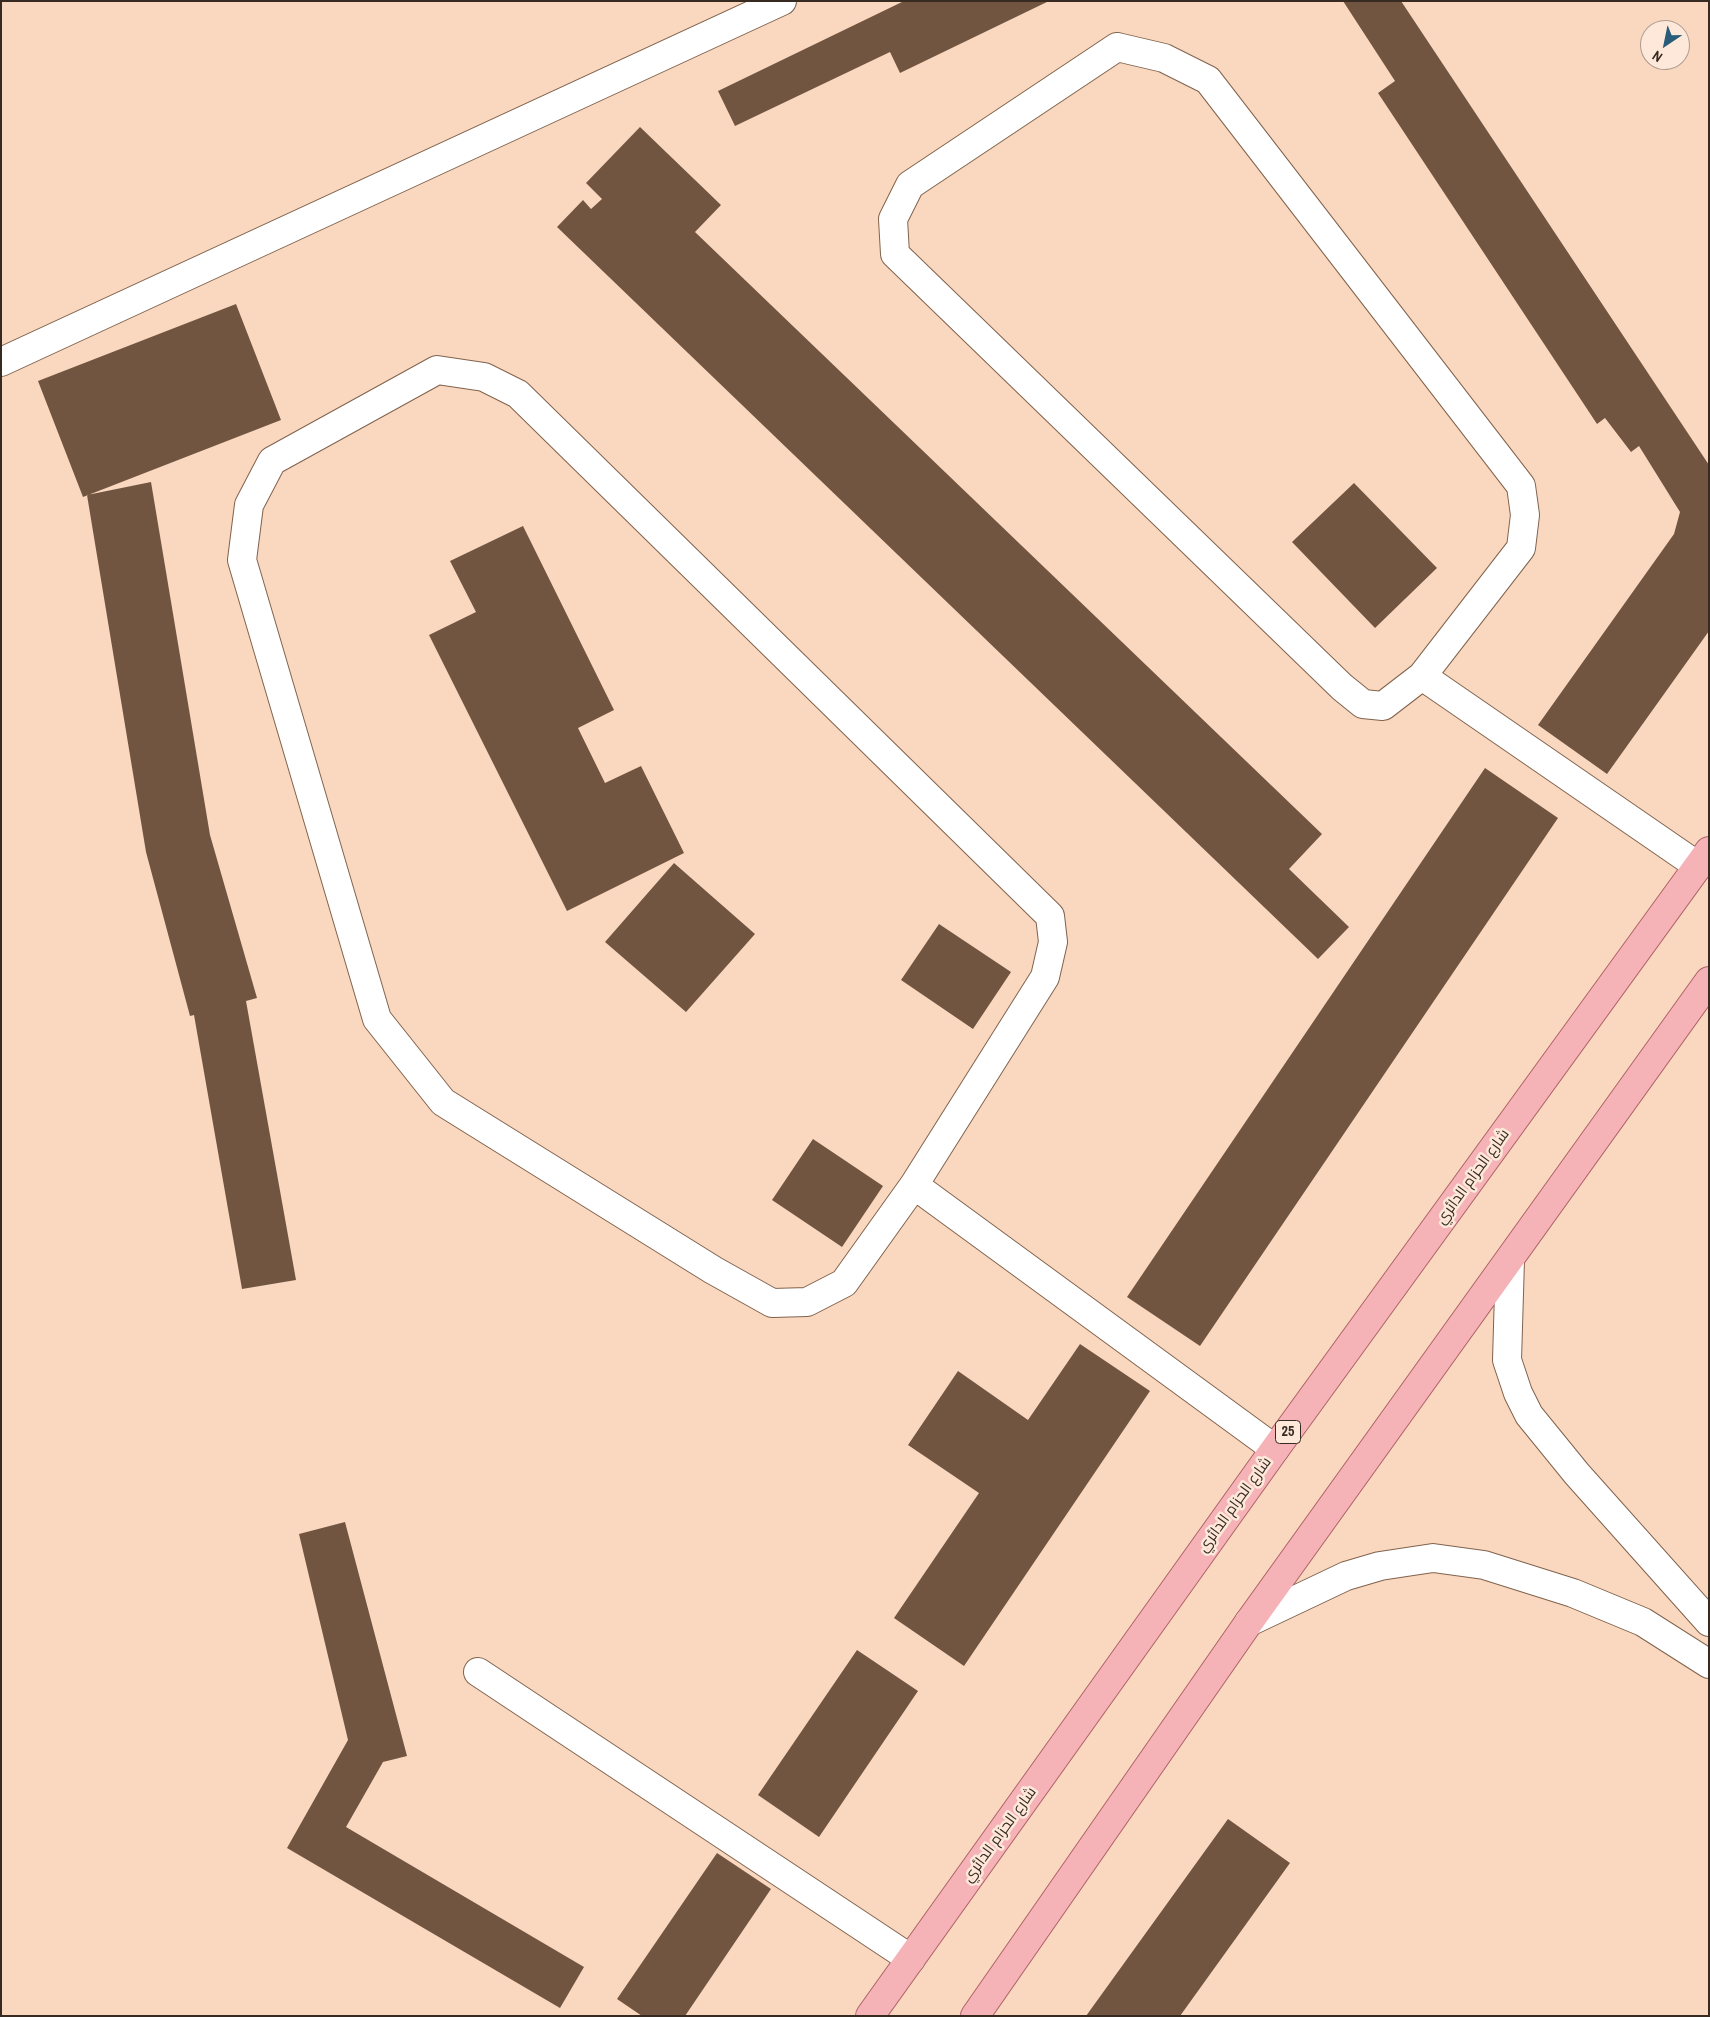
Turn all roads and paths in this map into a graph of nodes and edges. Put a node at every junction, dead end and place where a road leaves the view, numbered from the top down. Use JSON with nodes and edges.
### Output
{"nodes":[{"id":1,"x":782,"y":1,"type":"edge"},
{"id":2,"x":1,"y":362,"type":"edge"},
{"id":3,"x":1422,"y":676,"type":"junction"},
{"id":4,"x":1703,"y":858,"type":"edge"},
{"id":5,"x":1709,"y":981,"type":"edge"},
{"id":6,"x":914,"y":1185,"type":"junction"},
{"id":7,"x":1510,"y":1260,"type":"junction"},
{"id":8,"x":1275,"y":1449,"type":"junction"},
{"id":9,"x":1250,"y":1622,"type":"junction"},
{"id":10,"x":1709,"y":1622,"type":"edge"},
{"id":11,"x":1709,"y":1664,"type":"edge"},
{"id":12,"x":478,"y":1672,"type":"dead end"},
{"id":13,"x":911,"y":1959,"type":"junction"},
{"id":14,"x":870,"y":2016,"type":"edge"},
{"id":15,"x":975,"y":2016,"type":"edge"}],
"edges":[{"from":1,"to":2,"type":"street"},
{"from":3,"to":3,"type":"street"},
{"from":3,"to":4,"type":"street"},
{"from":4,"to":8,"type":"main road","name":"شارع الحزام الدائري","number":"25"},
{"from":5,"to":7,"type":"main road"},
{"from":6,"to":6,"type":"street"},
{"from":6,"to":8,"type":"street"},
{"from":7,"to":9,"type":"main road"},
{"from":7,"to":10,"type":"street"},
{"from":8,"to":13,"type":"main road","name":"شارع الحزام الدائري","number":"25"},
{"from":9,"to":11,"type":"street"},
{"from":9,"to":15,"type":"main road"},
{"from":12,"to":13,"type":"street"},
{"from":13,"to":14,"type":"main road","name":"شارع الحزام الدائري","number":"25"}]}
